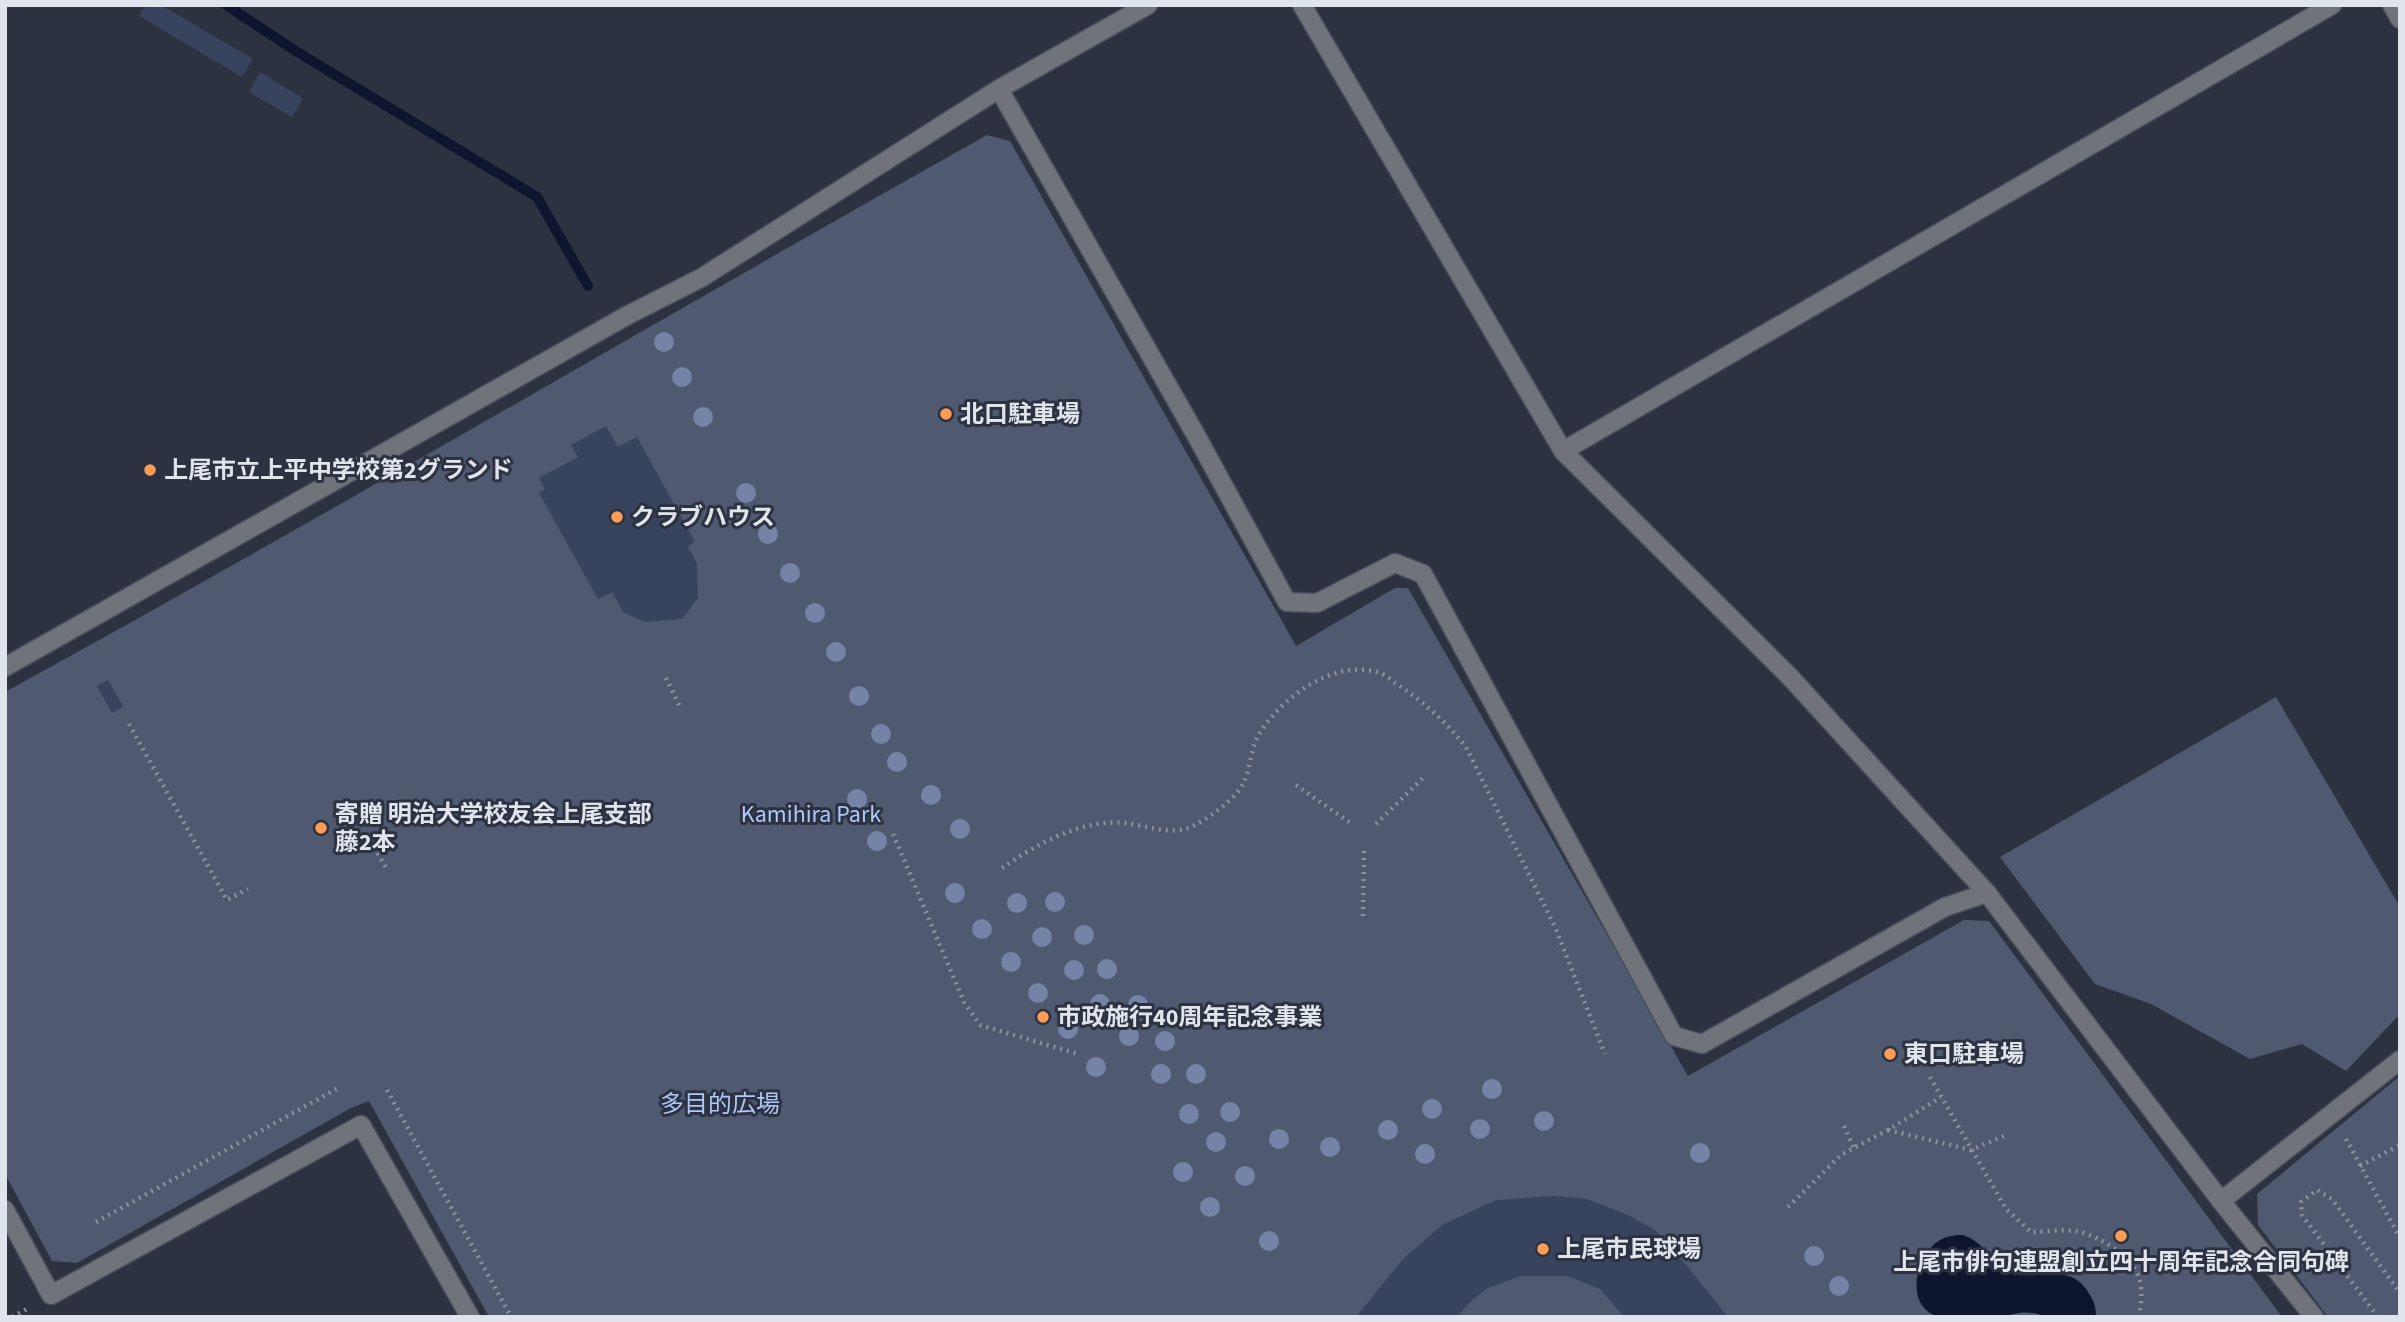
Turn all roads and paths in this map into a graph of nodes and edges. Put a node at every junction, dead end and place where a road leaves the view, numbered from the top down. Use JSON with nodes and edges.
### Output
{"nodes":[{"id":1,"x":1148,"y":5,"type":"edge"},
{"id":2,"x":1302,"y":5,"type":"edge"},
{"id":3,"x":2332,"y":5,"type":"edge"},
{"id":4,"x":2392,"y":5,"type":"edge"},
{"id":5,"x":2400,"y":19,"type":"edge"},
{"id":6,"x":999,"y":89,"type":"junction"},
{"id":7,"x":1563,"y":451,"type":"junction"},
{"id":8,"x":5,"y":667,"type":"edge"},
{"id":9,"x":666,"y":678,"type":"dead end"},
{"id":10,"x":679,"y":705,"type":"dead end"},
{"id":11,"x":130,"y":724,"type":"dead end"},
{"id":12,"x":1426,"y":775,"type":"dead end"},
{"id":13,"x":1296,"y":785,"type":"dead end"},
{"id":14,"x":1352,"y":824,"type":"dead end"},
{"id":15,"x":1376,"y":824,"type":"dead end"},
{"id":16,"x":893,"y":834,"type":"dead end"},
{"id":17,"x":374,"y":848,"type":"dead end"},
{"id":18,"x":1364,"y":848,"type":"dead end"},
{"id":19,"x":1002,"y":868,"type":"dead end"},
{"id":20,"x":388,"y":871,"type":"dead end"},
{"id":21,"x":248,"y":889,"type":"dead end"},
{"id":22,"x":1987,"y":893,"type":"junction"},
{"id":23,"x":1363,"y":916,"type":"dead end"},
{"id":24,"x":1078,"y":1054,"type":"dead end"},
{"id":25,"x":1605,"y":1054,"type":"dead end"},
{"id":26,"x":2400,"y":1060,"type":"edge"},
{"id":27,"x":1930,"y":1077,"type":"dead end"},
{"id":28,"x":340,"y":1087,"type":"dead end"},
{"id":29,"x":387,"y":1090,"type":"dead end"},
{"id":30,"x":1941,"y":1097,"type":"junction"},
{"id":31,"x":2332,"y":1113,"type":"junction"},
{"id":32,"x":1844,"y":1126,"type":"dead end"},
{"id":33,"x":1888,"y":1130,"type":"junction"},
{"id":34,"x":2006,"y":1135,"type":"dead end"},
{"id":35,"x":2400,"y":1145,"type":"edge"},
{"id":36,"x":1854,"y":1148,"type":"junction"},
{"id":37,"x":1971,"y":1150,"type":"junction"},
{"id":38,"x":2360,"y":1166,"type":"junction"},
{"id":39,"x":2221,"y":1201,"type":"junction"},
{"id":40,"x":1787,"y":1207,"type":"dead end"},
{"id":41,"x":5,"y":1210,"type":"edge"},
{"id":42,"x":96,"y":1222,"type":"dead end"},
{"id":43,"x":2400,"y":1238,"type":"edge"},
{"id":44,"x":2400,"y":1293,"type":"edge"},
{"id":45,"x":470,"y":1317,"type":"edge"},
{"id":46,"x":511,"y":1317,"type":"edge"},
{"id":47,"x":2139,"y":1317,"type":"edge"},
{"id":48,"x":2314,"y":1317,"type":"edge"},
{"id":49,"x":2378,"y":1317,"type":"edge"}],
"edges":[{"from":1,"to":6,"type":"street"},
{"from":2,"to":7,"type":"street"},
{"from":3,"to":7,"type":"street"},
{"from":4,"to":5,"type":"street"},
{"from":6,"to":8,"type":"street"},
{"from":6,"to":22,"type":"street"},
{"from":7,"to":22,"type":"street"},
{"from":9,"to":10,"type":"path"},
{"from":11,"to":21,"type":"path"},
{"from":12,"to":15,"type":"path"},
{"from":13,"to":14,"type":"path"},
{"from":16,"to":24,"type":"path"},
{"from":17,"to":20,"type":"path"},
{"from":18,"to":23,"type":"path"},
{"from":19,"to":25,"type":"path"},
{"from":22,"to":39,"type":"street"},
{"from":26,"to":31,"type":"street"},
{"from":27,"to":30,"type":"path"},
{"from":28,"to":42,"type":"path"},
{"from":29,"to":46,"type":"path"},
{"from":30,"to":33,"type":"path"},
{"from":30,"to":37,"type":"path"},
{"from":31,"to":38,"type":"path"},
{"from":31,"to":39,"type":"street"},
{"from":32,"to":36,"type":"path"},
{"from":33,"to":36,"type":"path"},
{"from":33,"to":37,"type":"path"},
{"from":34,"to":37,"type":"path"},
{"from":35,"to":38,"type":"path"},
{"from":36,"to":40,"type":"path"},
{"from":37,"to":47,"type":"path"},
{"from":38,"to":43,"type":"path"},
{"from":39,"to":48,"type":"street"},
{"from":41,"to":45,"type":"street"},
{"from":44,"to":49,"type":"path"}]}
